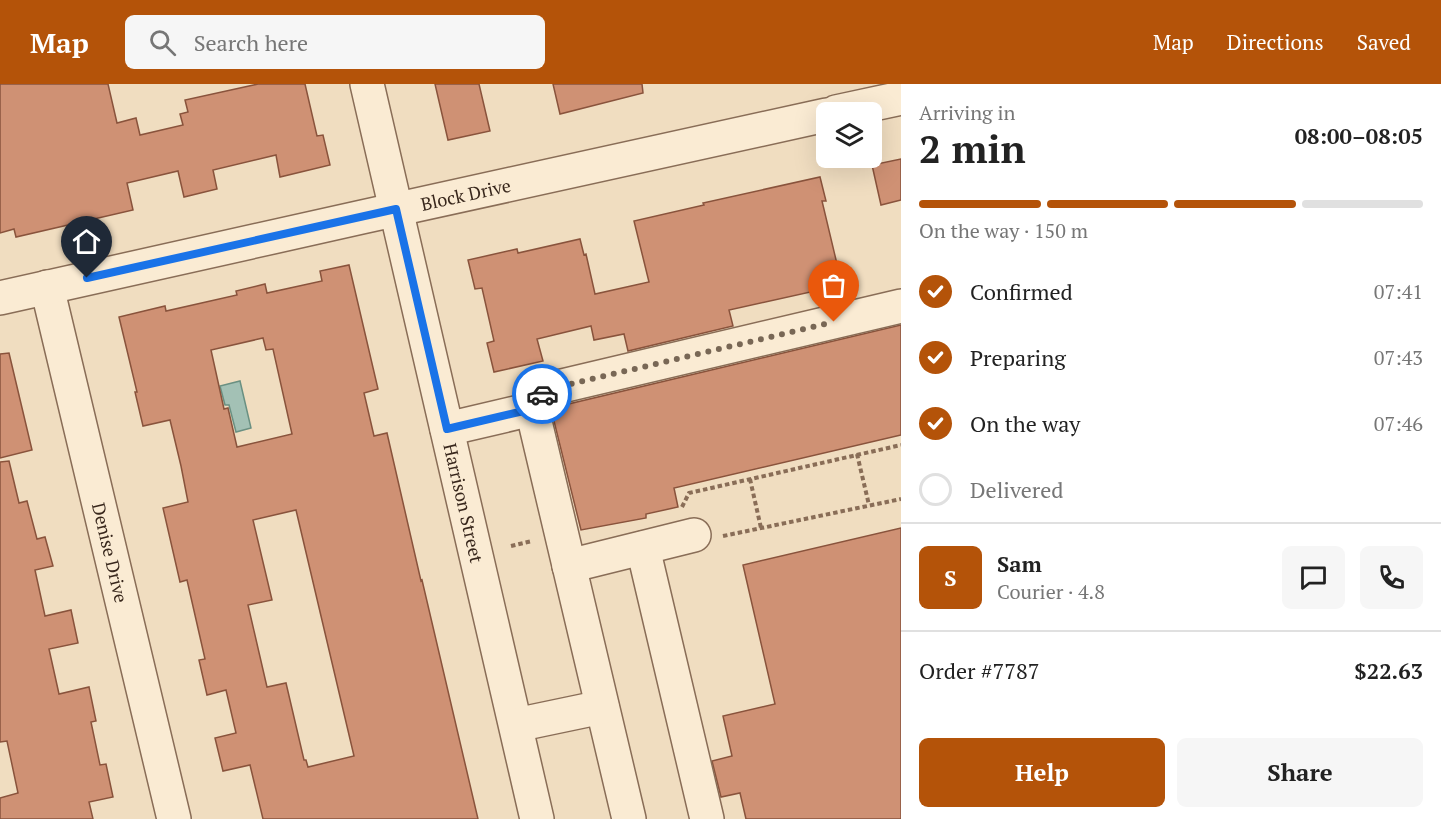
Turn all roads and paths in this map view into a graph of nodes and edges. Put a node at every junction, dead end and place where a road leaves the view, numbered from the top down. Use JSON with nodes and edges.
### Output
{"nodes":[{"id":1,"x":367,"y":84,"type":"edge"},
{"id":2,"x":901,"y":98,"type":"edge"},
{"id":3,"x":882,"y":102,"type":"edge"},
{"id":4,"x":816,"y":116,"type":"edge"},
{"id":5,"x":396,"y":209,"type":"junction"},
{"id":6,"x":47,"y":287,"type":"junction"},
{"id":7,"x":0,"y":298,"type":"edge"},
{"id":8,"x":901,"y":306,"type":"edge"},
{"id":9,"x":532,"y":409,"type":"junction"},
{"id":10,"x":447,"y":429,"type":"junction"},
{"id":11,"x":901,"y":445,"type":"edge"},
{"id":12,"x":857,"y":454,"type":"junction"},
{"id":13,"x":750,"y":479,"type":"junction"},
{"id":14,"x":901,"y":499,"type":"edge"},
{"id":15,"x":869,"y":506,"type":"junction"},
{"id":16,"x":686,"y":524,"type":"junction"},
{"id":17,"x":761,"y":528,"type":"junction"},
{"id":18,"x":533,"y":541,"type":"dead end"},
{"id":19,"x":511,"y":546,"type":"dead end"},
{"id":20,"x":643,"y":548,"type":"junction"},
{"id":21,"x":569,"y":566,"type":"junction"},
{"id":22,"x":602,"y":707,"type":"junction"},
{"id":23,"x":516,"y":725,"type":"junction"},
{"id":24,"x":174,"y":819,"type":"edge"},
{"id":25,"x":537,"y":819,"type":"edge"},
{"id":26,"x":629,"y":819,"type":"edge"},
{"id":27,"x":707,"y":819,"type":"edge"}],
"edges":[{"from":1,"to":5,"type":"street","name":"Harrison Street"},
{"from":2,"to":3,"type":"street"},
{"from":4,"to":5,"type":"street","name":"Block Drive"},
{"from":5,"to":6,"type":"street","name":"Block Drive"},
{"from":5,"to":10,"type":"street","name":"Harrison Street"},
{"from":6,"to":7,"type":"street","name":"Block Drive"},
{"from":6,"to":24,"type":"street","name":"Denise Drive"},
{"from":8,"to":9,"type":"street"},
{"from":9,"to":10,"type":"street"},
{"from":9,"to":21,"type":"street"},
{"from":10,"to":23,"type":"street","name":"Harrison Street"},
{"from":11,"to":12,"type":"path"},
{"from":12,"to":13,"type":"path"},
{"from":12,"to":15,"type":"path"},
{"from":13,"to":16,"type":"path"},
{"from":13,"to":17,"type":"path"},
{"from":14,"to":15,"type":"path"},
{"from":15,"to":17,"type":"path"},
{"from":16,"to":17,"type":"path"},
{"from":16,"to":20,"type":"street"},
{"from":18,"to":19,"type":"path"},
{"from":20,"to":21,"type":"street"},
{"from":20,"to":27,"type":"street"},
{"from":21,"to":22,"type":"street"},
{"from":22,"to":23,"type":"street"},
{"from":22,"to":26,"type":"street"},
{"from":23,"to":25,"type":"street","name":"Harrison Street"}]}
